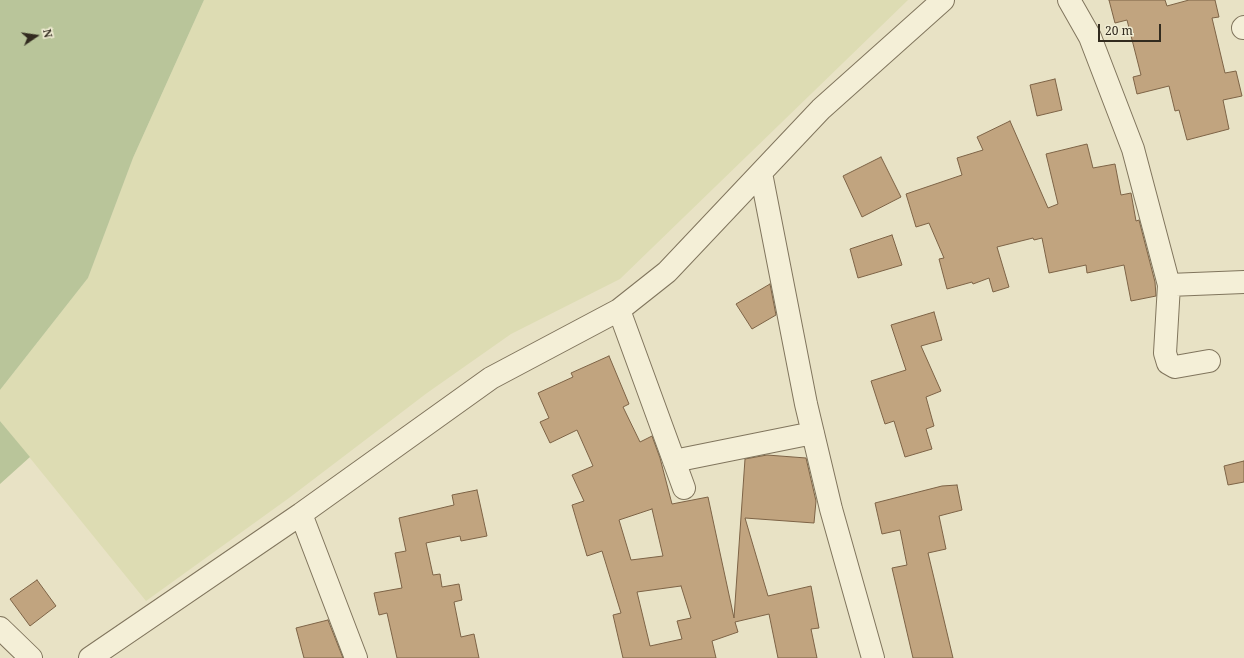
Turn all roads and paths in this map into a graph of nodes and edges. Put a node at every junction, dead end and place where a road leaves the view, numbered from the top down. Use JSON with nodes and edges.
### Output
{"nodes":[{"id":1,"x":943,"y":0,"type":"edge"},
{"id":2,"x":1069,"y":0,"type":"edge"},
{"id":3,"x":761,"y":173,"type":"junction"},
{"id":4,"x":1244,"y":282,"type":"edge"},
{"id":5,"x":1169,"y":285,"type":"junction"},
{"id":6,"x":619,"y":310,"type":"junction"},
{"id":7,"x":1208,"y":361,"type":"dead end"},
{"id":8,"x":813,"y":433,"type":"junction"},
{"id":9,"x":674,"y":461,"type":"junction"},
{"id":10,"x":684,"y":488,"type":"dead end"},
{"id":11,"x":301,"y":514,"type":"junction"},
{"id":12,"x":0,"y":628,"type":"edge"},
{"id":13,"x":31,"y":658,"type":"edge"},
{"id":14,"x":90,"y":658,"type":"edge"},
{"id":15,"x":356,"y":658,"type":"edge"},
{"id":16,"x":873,"y":658,"type":"edge"}],
"edges":[{"from":1,"to":3,"type":"street"},
{"from":2,"to":5,"type":"street"},
{"from":3,"to":6,"type":"street"},
{"from":3,"to":8,"type":"street"},
{"from":4,"to":5,"type":"street"},
{"from":5,"to":7,"type":"street"},
{"from":6,"to":9,"type":"street"},
{"from":6,"to":11,"type":"street"},
{"from":8,"to":9,"type":"street"},
{"from":8,"to":16,"type":"street"},
{"from":9,"to":10,"type":"street"},
{"from":11,"to":14,"type":"street"},
{"from":11,"to":15,"type":"street"},
{"from":12,"to":13,"type":"street"}]}
